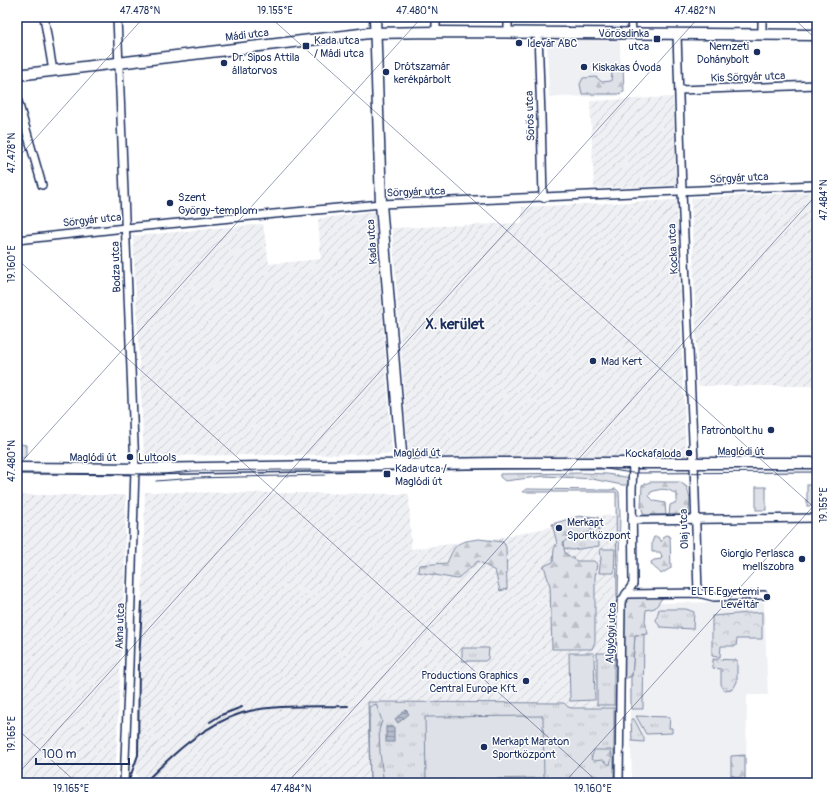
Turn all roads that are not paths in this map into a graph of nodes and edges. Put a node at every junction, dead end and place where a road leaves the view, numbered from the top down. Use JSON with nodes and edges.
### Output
{"nodes":[{"id":1,"x":44,"y":17,"type":"edge"},
{"id":2,"x":117,"y":17,"type":"edge"},
{"id":3,"x":375,"y":17,"type":"edge"},
{"id":4,"x":436,"y":17,"type":"edge"},
{"id":5,"x":508,"y":17,"type":"edge"},
{"id":6,"x":631,"y":17,"type":"edge"},
{"id":7,"x":762,"y":17,"type":"edge"},
{"id":8,"x":376,"y":32,"type":"junction"},
{"id":9,"x":436,"y":32,"type":"junction"},
{"id":10,"x":508,"y":33,"type":"junction"},
{"id":11,"x":538,"y":33,"type":"junction"},
{"id":12,"x":632,"y":33,"type":"junction"},
{"id":13,"x":677,"y":34,"type":"junction"},
{"id":14,"x":762,"y":34,"type":"junction"},
{"id":15,"x":817,"y":35,"type":"edge"},
{"id":16,"x":119,"y":63,"type":"junction"},
{"id":17,"x":53,"y":71,"type":"junction"},
{"id":18,"x":17,"y":75,"type":"edge"},
{"id":19,"x":817,"y":85,"type":"edge"},
{"id":20,"x":679,"y":90,"type":"junction"},
{"id":21,"x":17,"y":98,"type":"edge"},
{"id":22,"x":42,"y":185,"type":"dead end"},
{"id":23,"x":817,"y":185,"type":"edge"},
{"id":24,"x":682,"y":192,"type":"junction"},
{"id":25,"x":543,"y":198,"type":"junction"},
{"id":26,"x":381,"y":204,"type":"junction"},
{"id":27,"x":125,"y":228,"type":"junction"},
{"id":28,"x":17,"y":240,"type":"edge"},
{"id":29,"x":694,"y":463,"type":"junction"},
{"id":30,"x":817,"y":463,"type":"edge"},
{"id":31,"x":633,"y":464,"type":"junction"},
{"id":32,"x":402,"y":465,"type":"junction"},
{"id":33,"x":17,"y":468,"type":"edge"},
{"id":34,"x":135,"y":469,"type":"junction"},
{"id":35,"x":817,"y":518,"type":"edge"},
{"id":36,"x":695,"y":519,"type":"junction"},
{"id":37,"x":632,"y":520,"type":"junction"},
{"id":38,"x":698,"y":593,"type":"junction"},
{"id":39,"x":626,"y":594,"type":"junction"},
{"id":40,"x":764,"y":595,"type":"dead end"},
{"id":41,"x":124,"y":783,"type":"edge"},
{"id":42,"x":619,"y":783,"type":"edge"}],
"edges":[{"from":1,"to":17,"type":"street"},
{"from":2,"to":16,"type":"street","name":"Bodza utca"},
{"from":3,"to":8,"type":"street","name":"Kada utca"},
{"from":4,"to":9,"type":"street"},
{"from":5,"to":10,"type":"street"},
{"from":6,"to":12,"type":"street"},
{"from":7,"to":14,"type":"street"},
{"from":8,"to":9,"type":"street","name":"Mádi utca"},
{"from":8,"to":16,"type":"street","name":"Mádi utca"},
{"from":8,"to":26,"type":"street","name":"Kada utca"},
{"from":9,"to":10,"type":"street","name":"Mádi utca"},
{"from":10,"to":11,"type":"street","name":"Mádi utca"},
{"from":11,"to":12,"type":"street","name":"Mádi utca"},
{"from":11,"to":25,"type":"street","name":"Sörös utca"},
{"from":12,"to":13,"type":"street","name":"Mádi utca"},
{"from":13,"to":14,"type":"street","name":"Mádi utca"},
{"from":13,"to":20,"type":"street","name":"Kocka utca"},
{"from":14,"to":15,"type":"street","name":"Mádi utca"},
{"from":16,"to":17,"type":"street","name":"Mádi utca"},
{"from":16,"to":27,"type":"street","name":"Bodza utca"},
{"from":17,"to":18,"type":"street","name":"Mádi utca"},
{"from":19,"to":20,"type":"street","name":"Kis Sörgyár utca"},
{"from":20,"to":24,"type":"street","name":"Kocka utca"},
{"from":21,"to":22,"type":"street"},
{"from":23,"to":24,"type":"street","name":"Sörgyár utca"},
{"from":24,"to":25,"type":"street","name":"Sörgyár utca"},
{"from":24,"to":29,"type":"street","name":"Kocka utca"},
{"from":25,"to":26,"type":"street","name":"Sörgyár utca"},
{"from":26,"to":27,"type":"street","name":"Sörgyár utca"},
{"from":26,"to":32,"type":"street","name":"Kada utca"},
{"from":27,"to":28,"type":"street","name":"Sörgyár utca"},
{"from":27,"to":34,"type":"street","name":"Bodza utca"},
{"from":29,"to":30,"type":"street","name":"Maglódi út"},
{"from":29,"to":31,"type":"street","name":"Maglódi út"},
{"from":29,"to":36,"type":"street","name":"Olaj utca"},
{"from":31,"to":32,"type":"street","name":"Maglódi út"},
{"from":31,"to":37,"type":"street","name":"Algyógyi utca"},
{"from":32,"to":34,"type":"street","name":"Maglódi út"},
{"from":33,"to":34,"type":"street","name":"Maglódi út"},
{"from":34,"to":41,"type":"street","name":"Akna utca"},
{"from":35,"to":36,"type":"street"},
{"from":36,"to":37,"type":"street"},
{"from":36,"to":38,"type":"street","name":"Olaj utca"},
{"from":37,"to":39,"type":"street","name":"Algyógyi utca"},
{"from":38,"to":39,"type":"street"},
{"from":38,"to":40,"type":"street"},
{"from":39,"to":42,"type":"street","name":"Algyógyi utca"}]}
